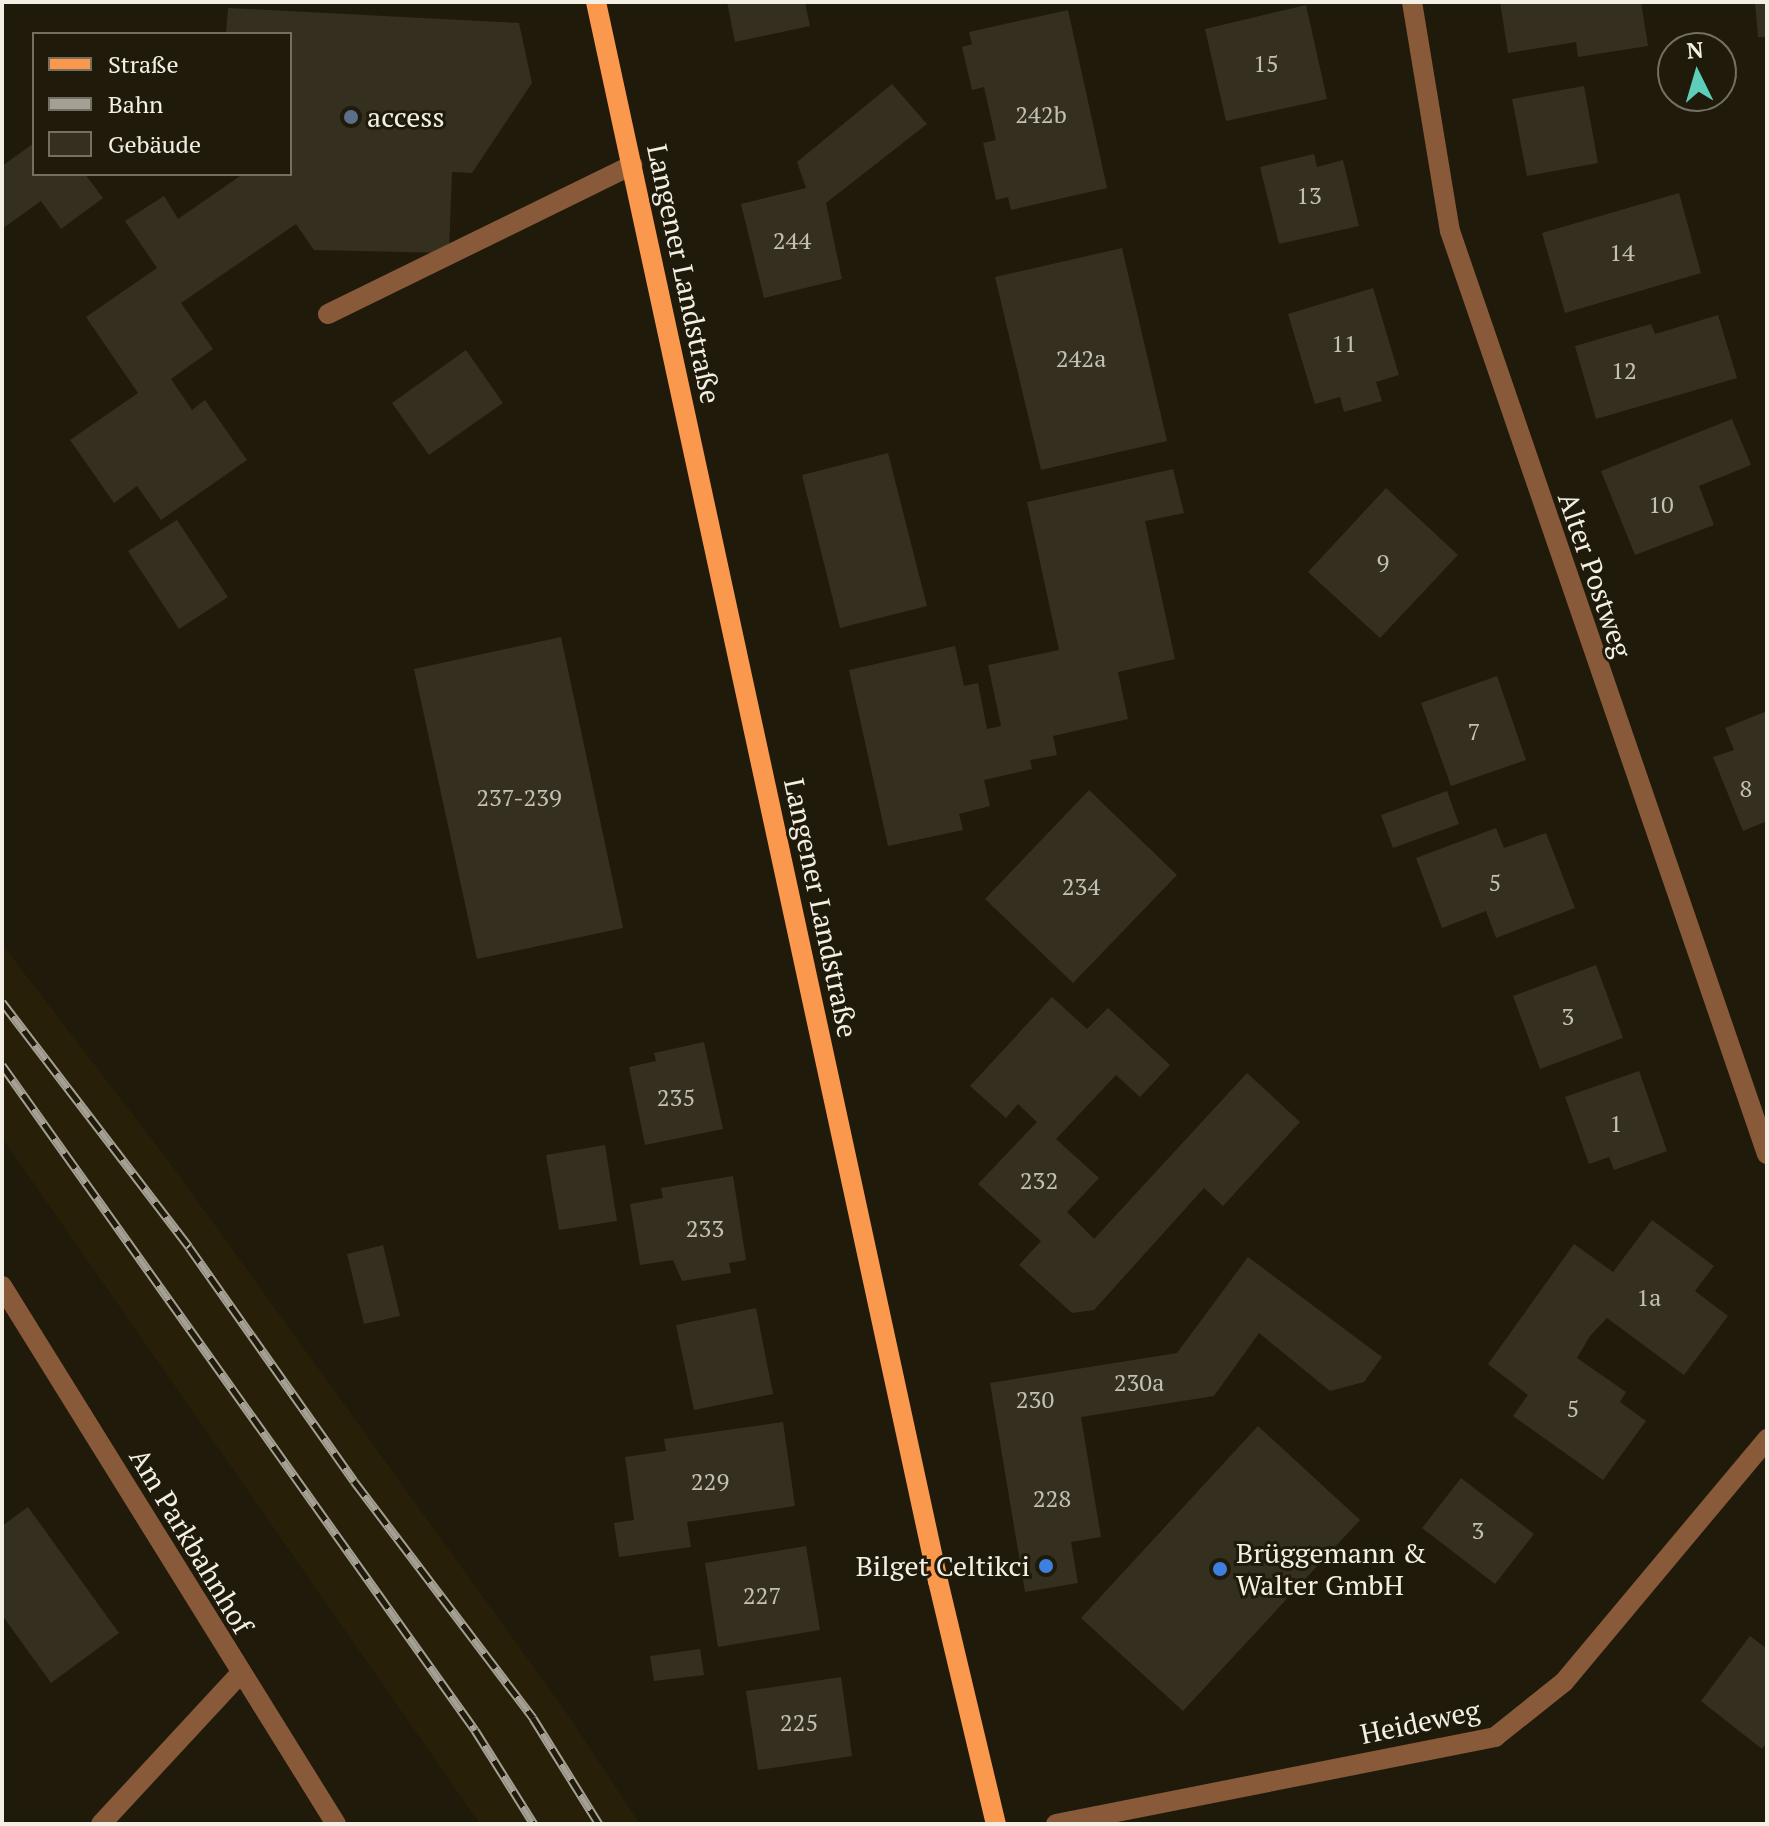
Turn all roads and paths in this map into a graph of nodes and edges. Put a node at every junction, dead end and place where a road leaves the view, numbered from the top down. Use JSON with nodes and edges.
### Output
{"nodes":[{"id":1,"x":596,"y":2,"type":"edge"},
{"id":2,"x":1412,"y":2,"type":"edge"},
{"id":3,"x":632,"y":165,"type":"junction"},
{"id":4,"x":328,"y":314,"type":"dead end"},
{"id":5,"x":1767,"y":1154,"type":"edge"},
{"id":6,"x":2,"y":1286,"type":"edge"},
{"id":7,"x":1767,"y":1439,"type":"edge"},
{"id":8,"x":240,"y":1674,"type":"junction"},
{"id":9,"x":101,"y":1824,"type":"edge"},
{"id":10,"x":336,"y":1824,"type":"edge"},
{"id":11,"x":996,"y":1824,"type":"edge"},
{"id":12,"x":1056,"y":1824,"type":"edge"}],
"edges":[{"from":1,"to":3,"type":"main road","name":"Langener Landstraße"},
{"from":2,"to":5,"type":"street","name":"Alter Postweg"},
{"from":3,"to":4,"type":"street"},
{"from":3,"to":11,"type":"main road","name":"Langener Landstraße"},
{"from":6,"to":8,"type":"street","name":"Am Parkbahnhof"},
{"from":7,"to":12,"type":"street","name":"Heideweg"},
{"from":8,"to":9,"type":"street"},
{"from":8,"to":10,"type":"street","name":"Am Parkbahnhof"}]}
